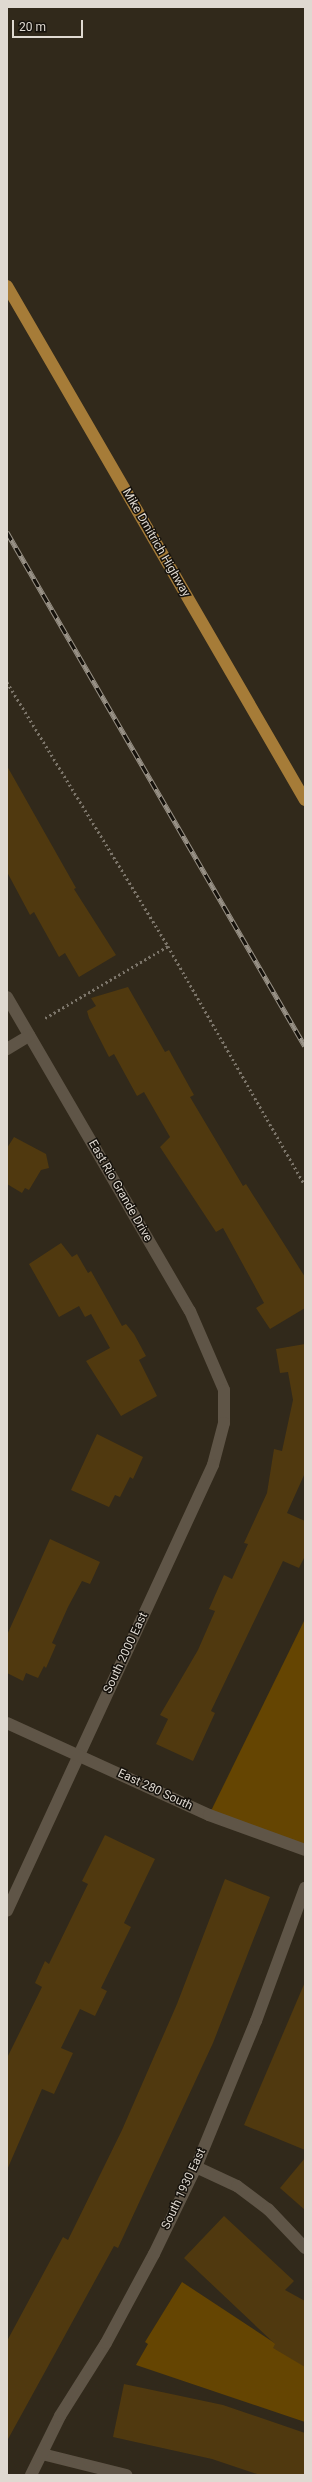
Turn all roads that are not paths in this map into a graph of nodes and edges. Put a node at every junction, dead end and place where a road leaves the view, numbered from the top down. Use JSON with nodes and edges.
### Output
{"nodes":[{"id":1,"x":7,"y":286,"type":"edge"},
{"id":2,"x":305,"y":800,"type":"edge"},
{"id":3,"x":7,"y":997,"type":"edge"},
{"id":4,"x":29,"y":1036,"type":"junction"},
{"id":5,"x":7,"y":1049,"type":"edge"},
{"id":6,"x":224,"y":1390,"type":"joint"},
{"id":7,"x":7,"y":1723,"type":"edge"},
{"id":8,"x":79,"y":1755,"type":"junction"},
{"id":9,"x":305,"y":1850,"type":"edge"},
{"id":10,"x":305,"y":1888,"type":"edge"},
{"id":11,"x":7,"y":1911,"type":"edge"},
{"id":12,"x":196,"y":2167,"type":"junction"},
{"id":13,"x":305,"y":2248,"type":"edge"},
{"id":14,"x":42,"y":2454,"type":"junction"},
{"id":15,"x":31,"y":2475,"type":"edge"},
{"id":16,"x":126,"y":2475,"type":"edge"}],
"edges":[{"from":1,"to":2,"type":"highway","name":"Mike Dmitrich Highway"},
{"from":3,"to":4,"type":"street","name":"East Rio Grande Drive"},
{"from":4,"to":5,"type":"street"},
{"from":4,"to":6,"type":"street","name":"East Rio Grande Drive"},
{"from":6,"to":8,"type":"street","name":"South 2000 East"},
{"from":7,"to":8,"type":"street","name":"East 280 South"},
{"from":8,"to":9,"type":"street","name":"East 280 South"},
{"from":8,"to":11,"type":"street","name":"South 2000 East"},
{"from":10,"to":12,"type":"street","name":"South 1930 East"},
{"from":12,"to":13,"type":"street"},
{"from":12,"to":14,"type":"street","name":"South 1930 East"},
{"from":14,"to":15,"type":"street","name":"South 1930 East"},
{"from":14,"to":16,"type":"street"}]}
